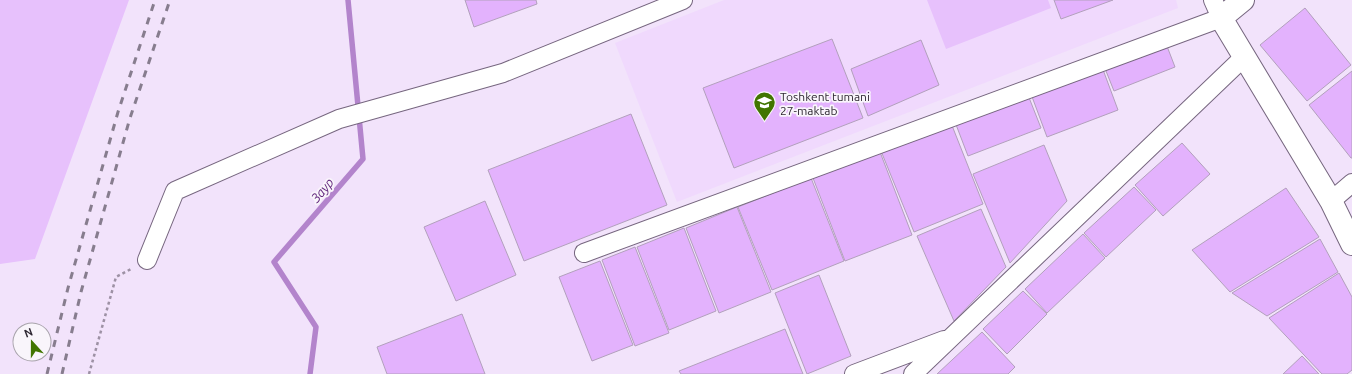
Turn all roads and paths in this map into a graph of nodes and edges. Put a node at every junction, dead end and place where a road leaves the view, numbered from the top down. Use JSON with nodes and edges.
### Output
{"nodes":[{"id":1,"x":683,"y":0,"type":"edge"},
{"id":2,"x":1242,"y":0,"type":"edge"},
{"id":3,"x":1217,"y":9,"type":"edge"},
{"id":4,"x":1244,"y":58,"type":"junction"},
{"id":5,"x":1345,"y":192,"type":"edge"},
{"id":6,"x":1352,"y":244,"type":"edge"},
{"id":7,"x":584,"y":253,"type":"dead end"},
{"id":8,"x":147,"y":260,"type":"joint"},
{"id":9,"x":953,"y":337,"type":"junction"},
{"id":10,"x":89,"y":374,"type":"edge"},
{"id":11,"x":854,"y":374,"type":"edge"},
{"id":12,"x":913,"y":374,"type":"edge"}],
"edges":[{"from":1,"to":8,"type":"street"},
{"from":2,"to":3,"type":"street"},
{"from":3,"to":4,"type":"street"},
{"from":3,"to":7,"type":"street"},
{"from":4,"to":5,"type":"street"},
{"from":4,"to":9,"type":"street"},
{"from":5,"to":6,"type":"street"},
{"from":8,"to":10,"type":"path"},
{"from":9,"to":11,"type":"street"},
{"from":9,"to":12,"type":"street"}]}
